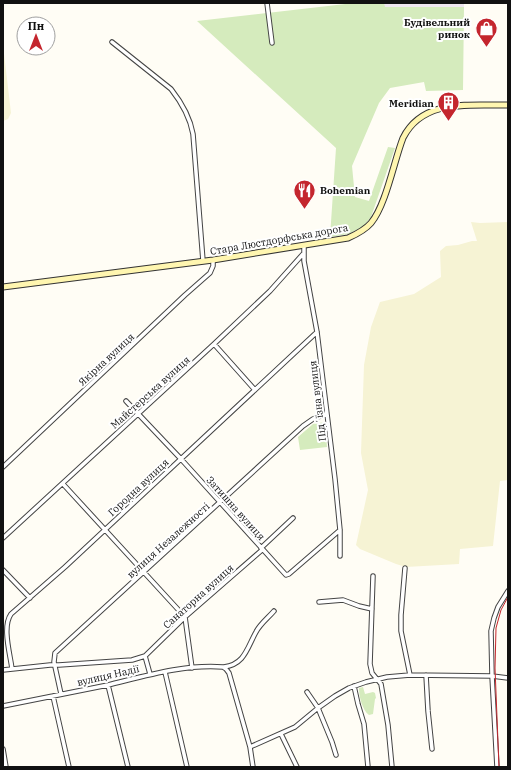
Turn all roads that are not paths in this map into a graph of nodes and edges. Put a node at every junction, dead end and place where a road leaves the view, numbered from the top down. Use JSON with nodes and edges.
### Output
{"nodes":[{"id":1,"x":267,"y":3,"type":"edge"},
{"id":2,"x":112,"y":42,"type":"dead end"},
{"id":3,"x":272,"y":43,"type":"dead end"},
{"id":4,"x":508,"y":105,"type":"edge"},
{"id":5,"x":304,"y":246,"type":"junction"},
{"id":6,"x":303,"y":254,"type":"junction"},
{"id":7,"x":213,"y":260,"type":"junction"},
{"id":8,"x":203,"y":261,"type":"junction"},
{"id":9,"x":3,"y":287,"type":"edge"},
{"id":10,"x":317,"y":332,"type":"junction"},
{"id":11,"x":214,"y":344,"type":"junction"},
{"id":12,"x":255,"y":390,"type":"junction"},
{"id":13,"x":126,"y":401,"type":"dead end"},
{"id":14,"x":137,"y":414,"type":"junction"},
{"id":15,"x":326,"y":414,"type":"junction"},
{"id":16,"x":181,"y":459,"type":"junction"},
{"id":17,"x":3,"y":467,"type":"edge"},
{"id":18,"x":63,"y":484,"type":"junction"},
{"id":19,"x":221,"y":503,"type":"junction"},
{"id":20,"x":293,"y":518,"type":"dead end"},
{"id":21,"x":105,"y":528,"type":"junction"},
{"id":22,"x":340,"y":530,"type":"junction"},
{"id":23,"x":3,"y":538,"type":"edge"},
{"id":24,"x":261,"y":549,"type":"junction"},
{"id":25,"x":340,"y":556,"type":"dead end"},
{"id":26,"x":405,"y":568,"type":"dead end"},
{"id":27,"x":3,"y":570,"type":"edge"},
{"id":28,"x":144,"y":572,"type":"junction"},
{"id":29,"x":373,"y":576,"type":"dead end"},
{"id":30,"x":508,"y":591,"type":"edge"},
{"id":31,"x":30,"y":598,"type":"junction"},
{"id":32,"x":319,"y":602,"type":"dead end"},
{"id":33,"x":372,"y":608,"type":"junction"},
{"id":34,"x":274,"y":611,"type":"dead end"},
{"id":35,"x":185,"y":617,"type":"junction"},
{"id":36,"x":145,"y":656,"type":"junction"},
{"id":37,"x":54,"y":665,"type":"junction"},
{"id":38,"x":220,"y":667,"type":"junction"},
{"id":39,"x":192,"y":668,"type":"junction"},
{"id":40,"x":12,"y":669,"type":"junction"},
{"id":41,"x":3,"y":670,"type":"edge"},
{"id":42,"x":165,"y":672,"type":"junction"},
{"id":43,"x":150,"y":674,"type":"junction"},
{"id":44,"x":410,"y":675,"type":"junction"},
{"id":45,"x":426,"y":675,"type":"junction"},
{"id":46,"x":492,"y":676,"type":"junction"},
{"id":47,"x":508,"y":678,"type":"edge"},
{"id":48,"x":378,"y":679,"type":"junction"},
{"id":49,"x":108,"y":684,"type":"junction"},
{"id":50,"x":354,"y":686,"type":"junction"},
{"id":51,"x":307,"y":692,"type":"dead end"},
{"id":52,"x":61,"y":694,"type":"junction"},
{"id":53,"x":53,"y":696,"type":"junction"},
{"id":54,"x":3,"y":706,"type":"edge"},
{"id":55,"x":318,"y":708,"type":"junction"},
{"id":56,"x":281,"y":734,"type":"junction"},
{"id":57,"x":250,"y":747,"type":"junction"},
{"id":58,"x":3,"y":749,"type":"edge"},
{"id":59,"x":432,"y":750,"type":"dead end"},
{"id":60,"x":336,"y":755,"type":"dead end"},
{"id":61,"x":6,"y":767,"type":"edge"},
{"id":62,"x":69,"y":767,"type":"edge"},
{"id":63,"x":128,"y":767,"type":"edge"},
{"id":64,"x":187,"y":767,"type":"edge"},
{"id":65,"x":254,"y":767,"type":"edge"},
{"id":66,"x":297,"y":767,"type":"edge"},
{"id":67,"x":368,"y":767,"type":"edge"},
{"id":68,"x":392,"y":767,"type":"edge"},
{"id":69,"x":497,"y":767,"type":"edge"}],
"edges":[{"from":1,"to":3,"type":"street"},
{"from":2,"to":8,"type":"street"},
{"from":4,"to":5,"type":"main road","name":"Стара Люстдорфська дорога"},
{"from":5,"to":6,"type":"street","name":"Підʼїзна вулиця"},
{"from":5,"to":7,"type":"main road","name":"Стара Люстдорфська дорога"},
{"from":6,"to":10,"type":"street","name":"Підʼїзна вулиця"},
{"from":6,"to":11,"type":"street","name":"Майстерська вулиця"},
{"from":7,"to":8,"type":"main road","name":"Стара Люстдорфська дорога"},
{"from":7,"to":17,"type":"street","name":"Якірна вулиця"},
{"from":8,"to":9,"type":"main road","name":"Стара Люстдорфська дорога"},
{"from":10,"to":12,"type":"street","name":"Городна вулиця"},
{"from":10,"to":15,"type":"street","name":"Підʼїзна вулиця"},
{"from":11,"to":12,"type":"street"},
{"from":11,"to":14,"type":"street","name":"Майстерська вулиця"},
{"from":12,"to":16,"type":"street","name":"Городна вулиця"},
{"from":13,"to":14,"type":"street","name":"Затишна вулиця"},
{"from":14,"to":16,"type":"street","name":"Затишна вулиця"},
{"from":14,"to":18,"type":"street","name":"Майстерська вулиця"},
{"from":15,"to":19,"type":"street","name":"вулиця Незалежності"},
{"from":15,"to":22,"type":"street","name":"Підʼїзна вулиця"},
{"from":16,"to":19,"type":"street","name":"Затишна вулиця"},
{"from":16,"to":21,"type":"street","name":"Городна вулиця"},
{"from":18,"to":21,"type":"street"},
{"from":18,"to":23,"type":"street","name":"Майстерська вулиця"},
{"from":19,"to":24,"type":"street","name":"Затишна вулиця"},
{"from":19,"to":28,"type":"street","name":"вулиця Незалежності"},
{"from":20,"to":24,"type":"street","name":"Санаторна вулиця"},
{"from":21,"to":28,"type":"street"},
{"from":21,"to":31,"type":"street","name":"Городна вулиця"},
{"from":22,"to":24,"type":"street","name":"Затишна вулиця"},
{"from":22,"to":25,"type":"street","name":"Підʼїзна вулиця"},
{"from":24,"to":35,"type":"street","name":"Санаторна вулиця"},
{"from":26,"to":44,"type":"street"},
{"from":27,"to":31,"type":"street"},
{"from":28,"to":35,"type":"street"},
{"from":28,"to":37,"type":"street","name":"вулиця Незалежності"},
{"from":29,"to":33,"type":"street"},
{"from":30,"to":46,"type":"street"},
{"from":31,"to":40,"type":"street","name":"Городна вулиця"},
{"from":32,"to":33,"type":"street"},
{"from":33,"to":48,"type":"street"},
{"from":34,"to":38,"type":"street"},
{"from":35,"to":36,"type":"street","name":"Санаторна вулиця"},
{"from":35,"to":39,"type":"street"},
{"from":36,"to":37,"type":"street","name":"вулиця Надії"},
{"from":36,"to":43,"type":"street"},
{"from":37,"to":40,"type":"street","name":"вулиця Надії"},
{"from":37,"to":52,"type":"street"},
{"from":38,"to":39,"type":"street","name":"вулиця Надії"},
{"from":38,"to":57,"type":"street"},
{"from":39,"to":42,"type":"street","name":"вулиця Надії"},
{"from":40,"to":41,"type":"street","name":"вулиця Надії"},
{"from":42,"to":43,"type":"street","name":"вулиця Надії"},
{"from":42,"to":64,"type":"street"},
{"from":43,"to":49,"type":"street","name":"вулиця Надії"},
{"from":44,"to":45,"type":"street"},
{"from":44,"to":48,"type":"street"},
{"from":45,"to":46,"type":"street"},
{"from":45,"to":59,"type":"street"},
{"from":46,"to":47,"type":"street"},
{"from":46,"to":69,"type":"street"},
{"from":48,"to":50,"type":"street"},
{"from":48,"to":68,"type":"street"},
{"from":49,"to":52,"type":"street","name":"вулиця Надії"},
{"from":49,"to":63,"type":"street"},
{"from":50,"to":55,"type":"street"},
{"from":50,"to":67,"type":"street"},
{"from":51,"to":55,"type":"street"},
{"from":52,"to":53,"type":"street","name":"вулиця Надії"},
{"from":53,"to":54,"type":"street","name":"вулиця Надії"},
{"from":53,"to":62,"type":"street"},
{"from":55,"to":56,"type":"street"},
{"from":55,"to":60,"type":"street"},
{"from":56,"to":57,"type":"street"},
{"from":56,"to":66,"type":"street"},
{"from":57,"to":65,"type":"street"},
{"from":58,"to":61,"type":"street"}]}
